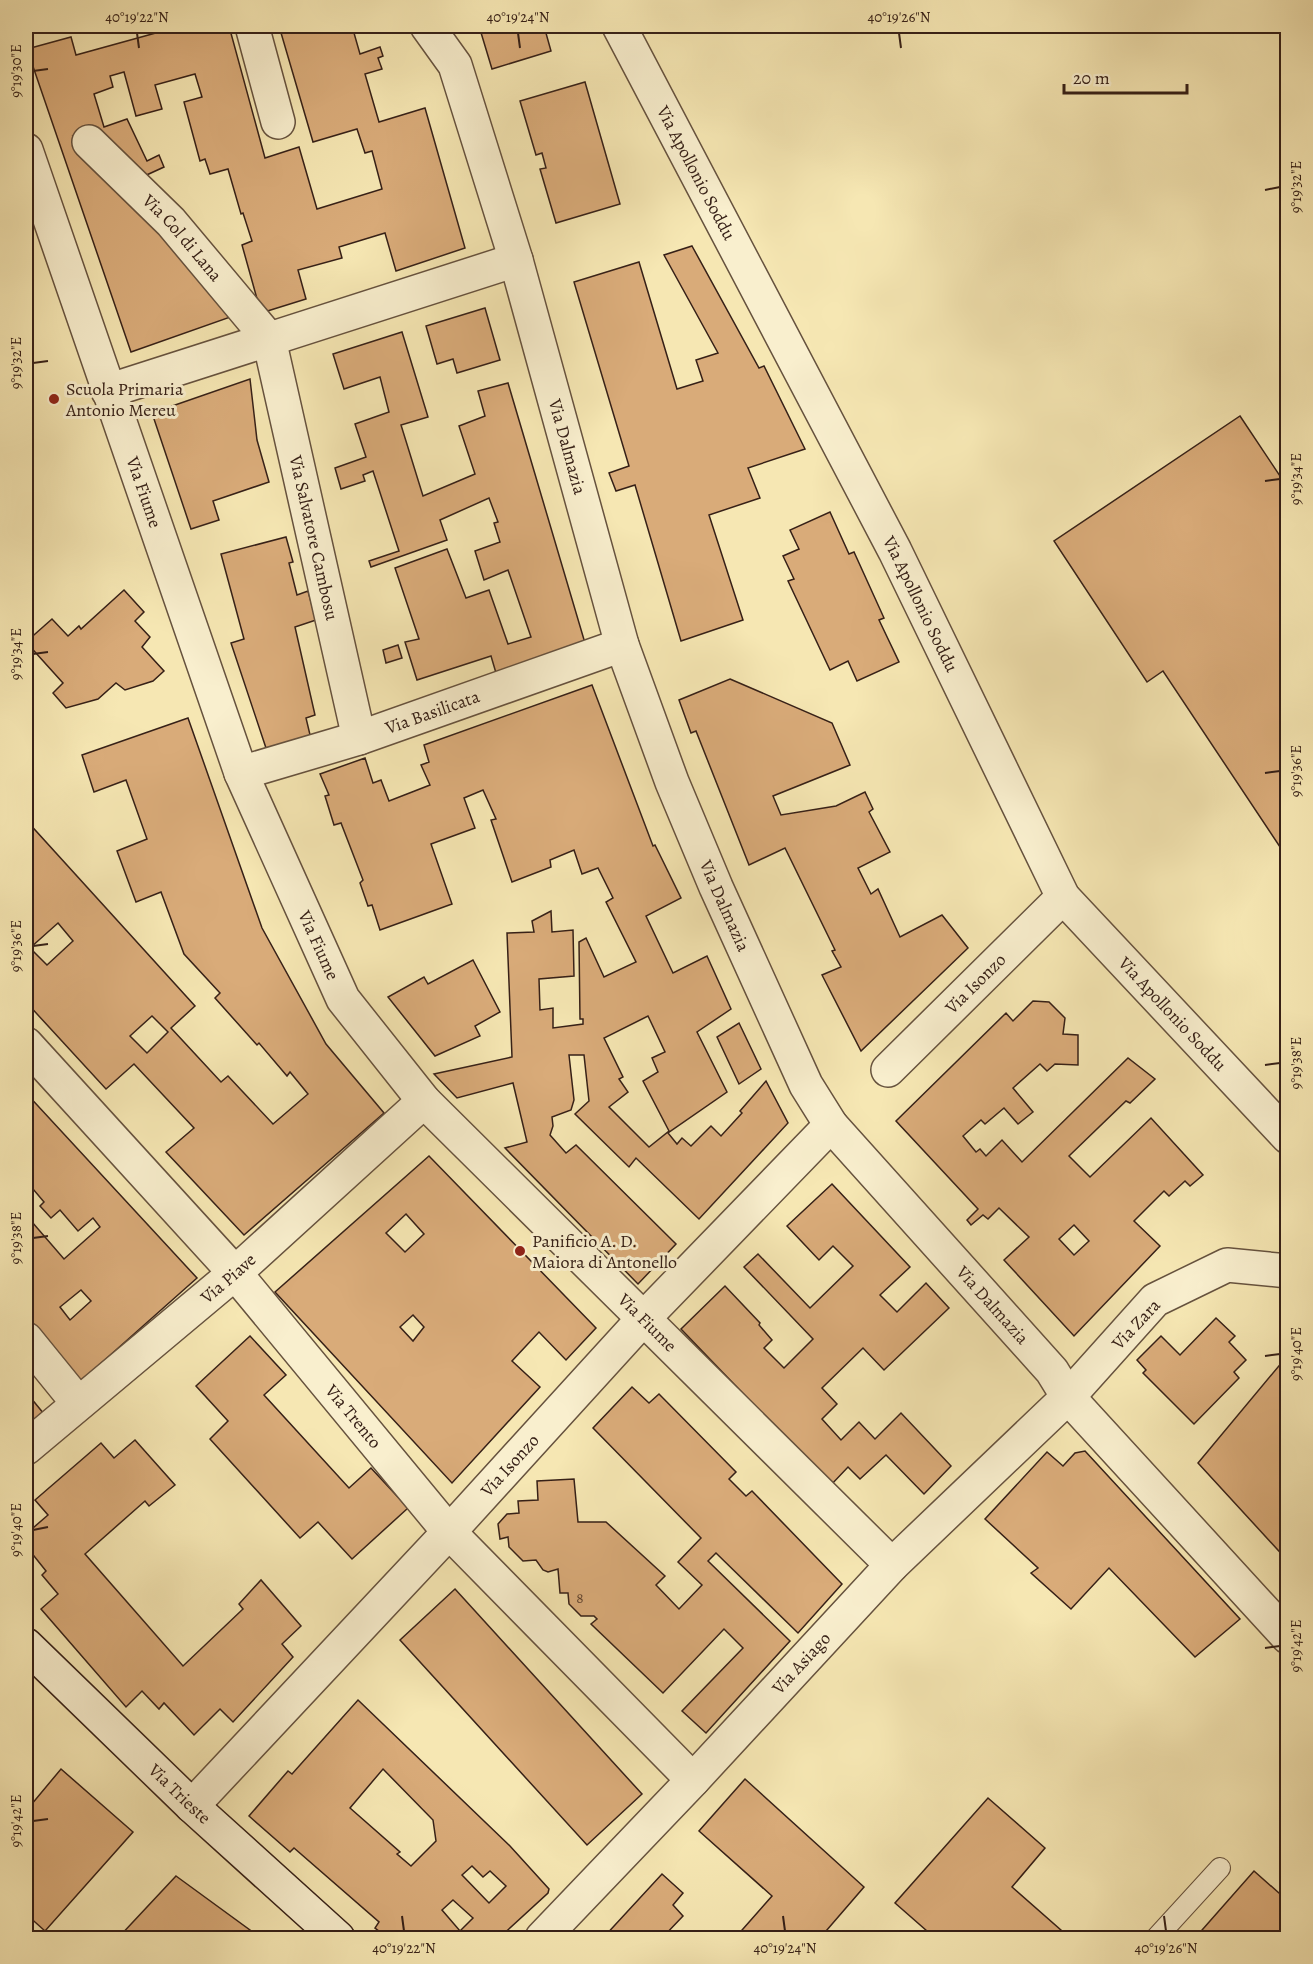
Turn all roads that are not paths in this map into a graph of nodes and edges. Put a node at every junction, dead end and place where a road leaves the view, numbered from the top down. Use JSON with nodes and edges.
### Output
{"nodes":[{"id":1,"x":252,"y":26,"type":"edge"},
{"id":2,"x":427,"y":26,"type":"edge"},
{"id":3,"x":619,"y":26,"type":"edge"},
{"id":4,"x":278,"y":122,"type":"dead end"},
{"id":5,"x":89,"y":142,"type":"dead end"},
{"id":6,"x":26,"y":150,"type":"edge"},
{"id":7,"x":516,"y":261,"type":"junction"},
{"id":8,"x":269,"y":339,"type":"junction"},
{"id":9,"x":108,"y":391,"type":"junction"},
{"id":10,"x":622,"y":645,"type":"junction"},
{"id":11,"x":359,"y":738,"type":"junction"},
{"id":12,"x":241,"y":773,"type":"junction"},
{"id":13,"x":1063,"y":897,"type":"junction"},
{"id":14,"x":26,"y":1044,"type":"edge"},
{"id":15,"x":888,"y":1070,"type":"dead end"},
{"id":16,"x":424,"y":1101,"type":"junction"},
{"id":17,"x":831,"y":1125,"type":"junction"},
{"id":18,"x":1287,"y":1137,"type":"edge"},
{"id":19,"x":1287,"y":1271,"type":"edge"},
{"id":20,"x":235,"y":1273,"type":"junction"},
{"id":21,"x":644,"y":1318,"type":"junction"},
{"id":22,"x":26,"y":1339,"type":"edge"},
{"id":23,"x":1068,"y":1397,"type":"junction"},
{"id":24,"x":78,"y":1403,"type":"junction"},
{"id":25,"x":26,"y":1448,"type":"edge"},
{"id":26,"x":449,"y":1532,"type":"junction"},
{"id":27,"x":892,"y":1565,"type":"junction"},
{"id":28,"x":1287,"y":1637,"type":"edge"},
{"id":29,"x":26,"y":1645,"type":"edge"},
{"id":30,"x":693,"y":1780,"type":"junction"},
{"id":31,"x":192,"y":1806,"type":"junction"},
{"id":32,"x":1220,"y":1868,"type":"dead end"},
{"id":33,"x":338,"y":1938,"type":"edge"},
{"id":34,"x":542,"y":1938,"type":"edge"},
{"id":35,"x":1156,"y":1938,"type":"edge"}],
"edges":[{"from":1,"to":4,"type":"street"},
{"from":2,"to":7,"type":"street","name":"Via Dalmazia"},
{"from":3,"to":13,"type":"street","name":"Via Apollonio Soddu"},
{"from":5,"to":8,"type":"street","name":"Via Col di Lana"},
{"from":6,"to":9,"type":"street","name":"Via Fiume"},
{"from":7,"to":8,"type":"street"},
{"from":7,"to":10,"type":"street","name":"Via Dalmazia"},
{"from":8,"to":9,"type":"street"},
{"from":8,"to":11,"type":"street","name":"Via Salvatore Cambosu"},
{"from":9,"to":12,"type":"street","name":"Via Fiume"},
{"from":10,"to":11,"type":"street","name":"Via Basilicata"},
{"from":10,"to":17,"type":"street","name":"Via Dalmazia"},
{"from":11,"to":12,"type":"street","name":"Via Basilicata"},
{"from":12,"to":16,"type":"street","name":"Via Fiume"},
{"from":13,"to":15,"type":"street","name":"Via Isonzo"},
{"from":13,"to":18,"type":"street","name":"Via Apollonio Soddu"},
{"from":14,"to":20,"type":"street","name":"Via Trento"},
{"from":16,"to":20,"type":"street","name":"Via Piave"},
{"from":16,"to":21,"type":"street","name":"Via Fiume"},
{"from":17,"to":21,"type":"street","name":"Via Isonzo"},
{"from":17,"to":23,"type":"street","name":"Via Dalmazia"},
{"from":19,"to":23,"type":"street","name":"Via Zara"},
{"from":20,"to":24,"type":"street","name":"Via Piave"},
{"from":20,"to":26,"type":"street","name":"Via Trento"},
{"from":21,"to":26,"type":"street","name":"Via Isonzo"},
{"from":21,"to":27,"type":"street","name":"Via Fiume"},
{"from":22,"to":24,"type":"street"},
{"from":23,"to":27,"type":"street","name":"Via Asiago"},
{"from":23,"to":28,"type":"street","name":"Via Dalmazia"},
{"from":24,"to":25,"type":"street","name":"Via Piave"},
{"from":26,"to":30,"type":"street","name":"Via Trento"},
{"from":26,"to":31,"type":"street","name":"Via Isonzo"},
{"from":27,"to":30,"type":"street","name":"Via Asiago"},
{"from":29,"to":31,"type":"street","name":"Via Trieste"},
{"from":30,"to":34,"type":"street","name":"Via Asiago"},
{"from":31,"to":33,"type":"street","name":"Via Trieste"},
{"from":32,"to":35,"type":"lane"}]}
